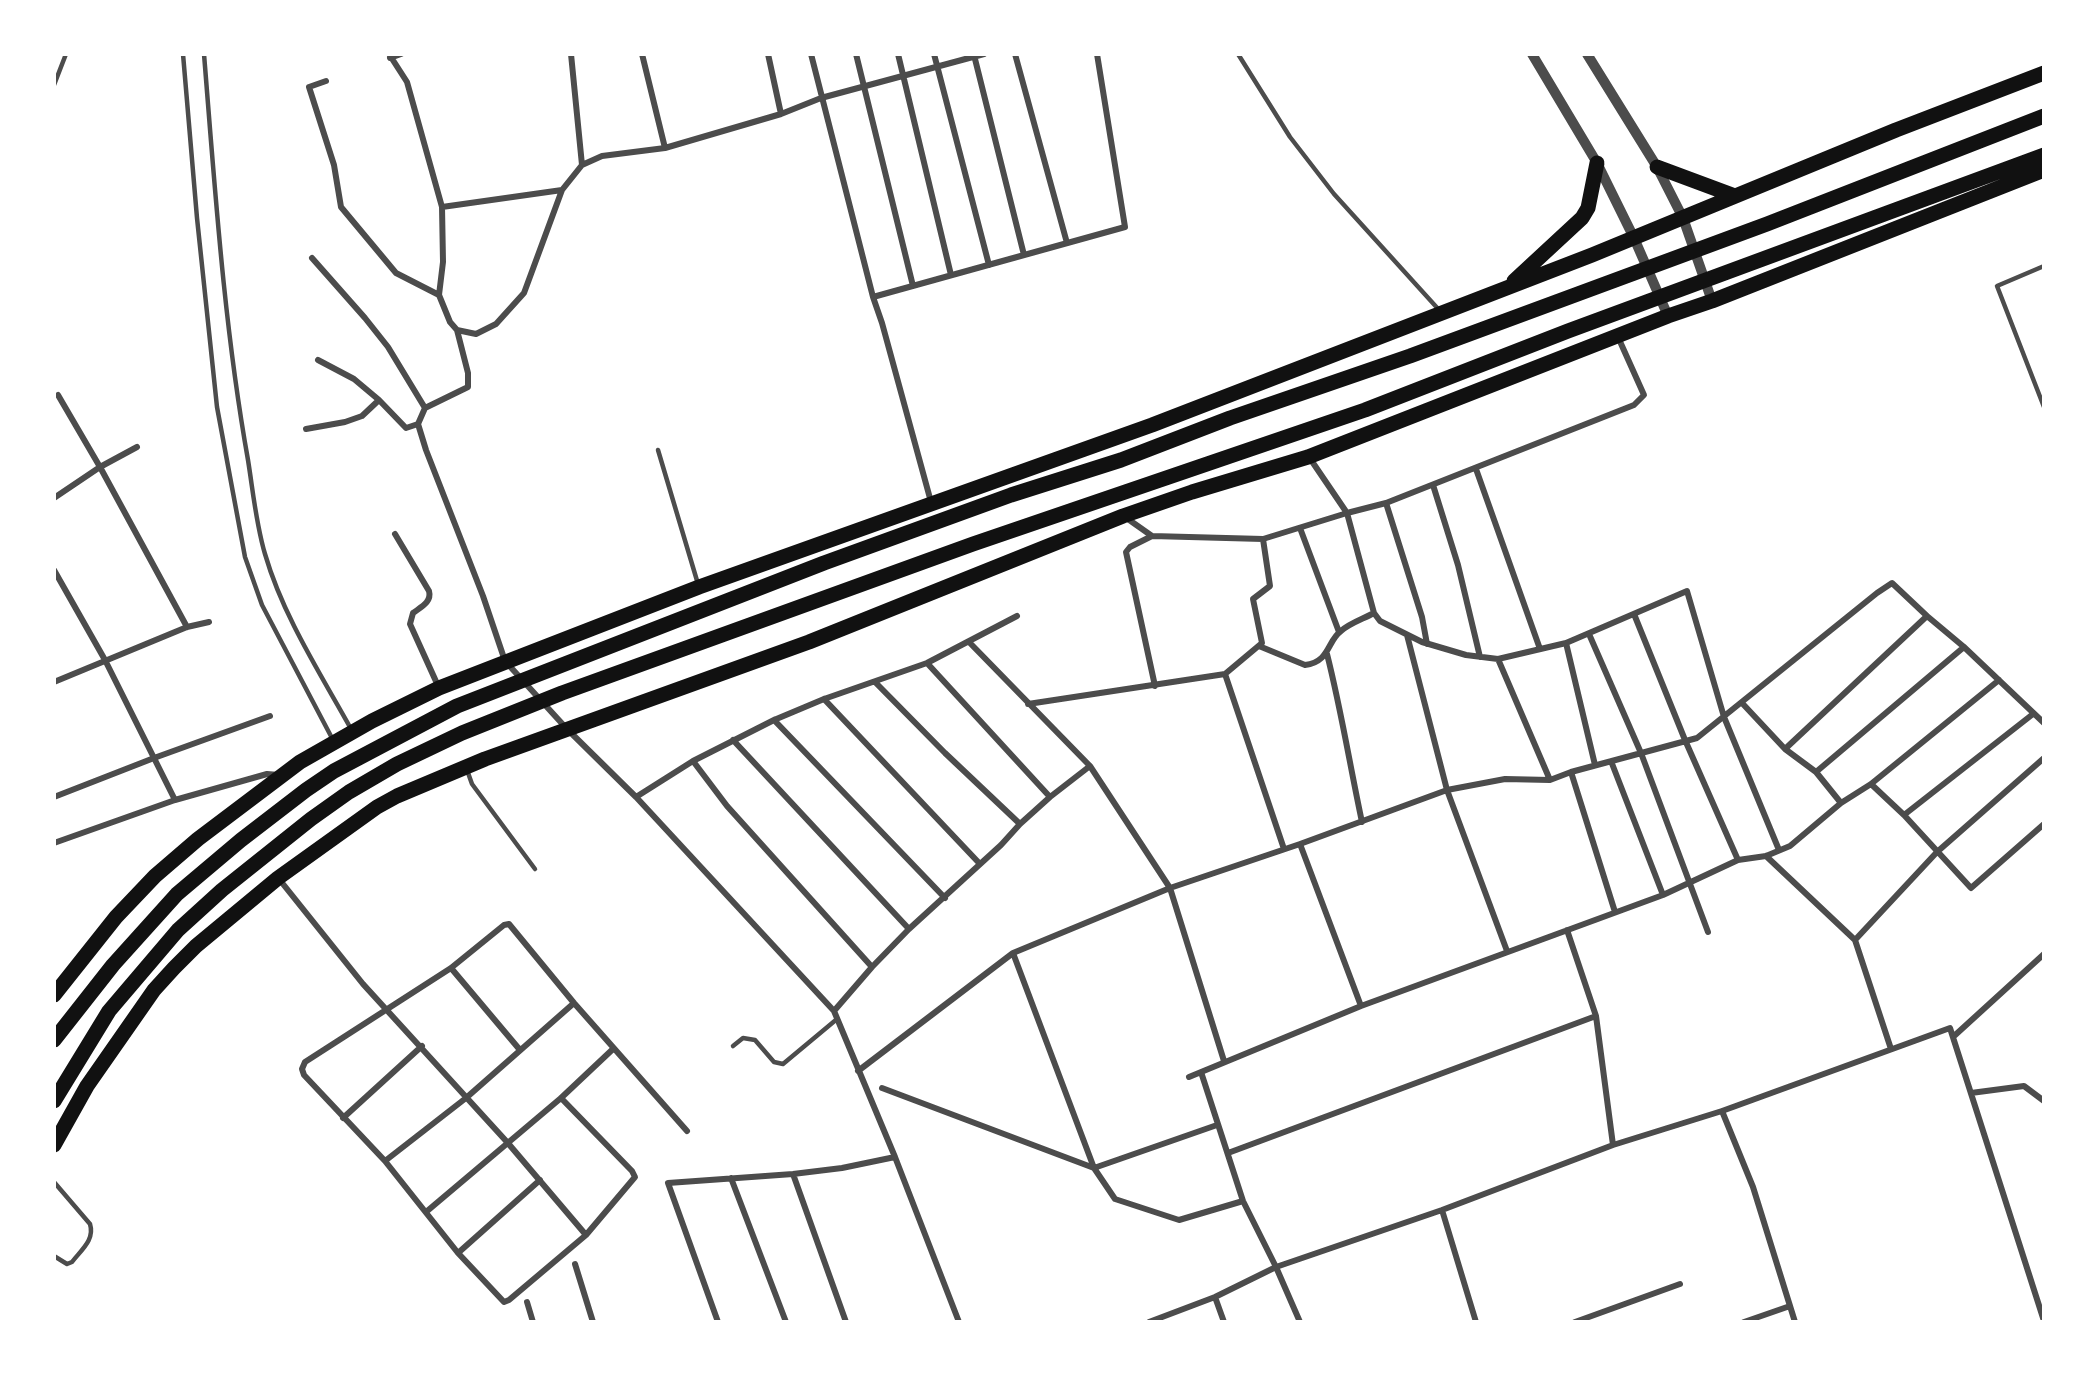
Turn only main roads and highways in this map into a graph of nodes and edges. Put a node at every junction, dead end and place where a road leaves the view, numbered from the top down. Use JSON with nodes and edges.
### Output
{"nodes":[{"id":1,"x":2044,"y":73,"type":"edge"},
{"id":2,"x":2044,"y":116,"type":"edge"},
{"id":3,"x":2044,"y":155,"type":"edge"},
{"id":4,"x":1597,"y":163,"type":"road end"},
{"id":5,"x":1657,"y":167,"type":"road end"},
{"id":6,"x":2044,"y":170,"type":"edge"},
{"id":7,"x":1735,"y":196,"type":"junction"},
{"id":8,"x":1507,"y":287,"type":"junction"},
{"id":9,"x":1167,"y":477,"type":"junction"},
{"id":10,"x":1207,"y":487,"type":"junction"},
{"id":11,"x":857,"y":529,"type":"junction"},
{"id":12,"x":864,"y":549,"type":"junction"},
{"id":13,"x":54,"y":995,"type":"edge"},
{"id":14,"x":54,"y":1040,"type":"edge"},
{"id":15,"x":54,"y":1101,"type":"edge"},
{"id":16,"x":54,"y":1145,"type":"edge"}],
"edges":[{"from":1,"to":7,"type":"main road"},
{"from":2,"to":12,"type":"main road"},
{"from":3,"to":9,"type":"main road"},
{"from":4,"to":8,"type":"main road"},
{"from":5,"to":7,"type":"main road"},
{"from":6,"to":10,"type":"main road"},
{"from":7,"to":8,"type":"main road"},
{"from":8,"to":11,"type":"main road"},
{"from":9,"to":10,"type":"main road"},
{"from":9,"to":15,"type":"main road"},
{"from":10,"to":16,"type":"main road"},
{"from":11,"to":12,"type":"main road"},
{"from":11,"to":13,"type":"main road"},
{"from":12,"to":14,"type":"main road"}]}
